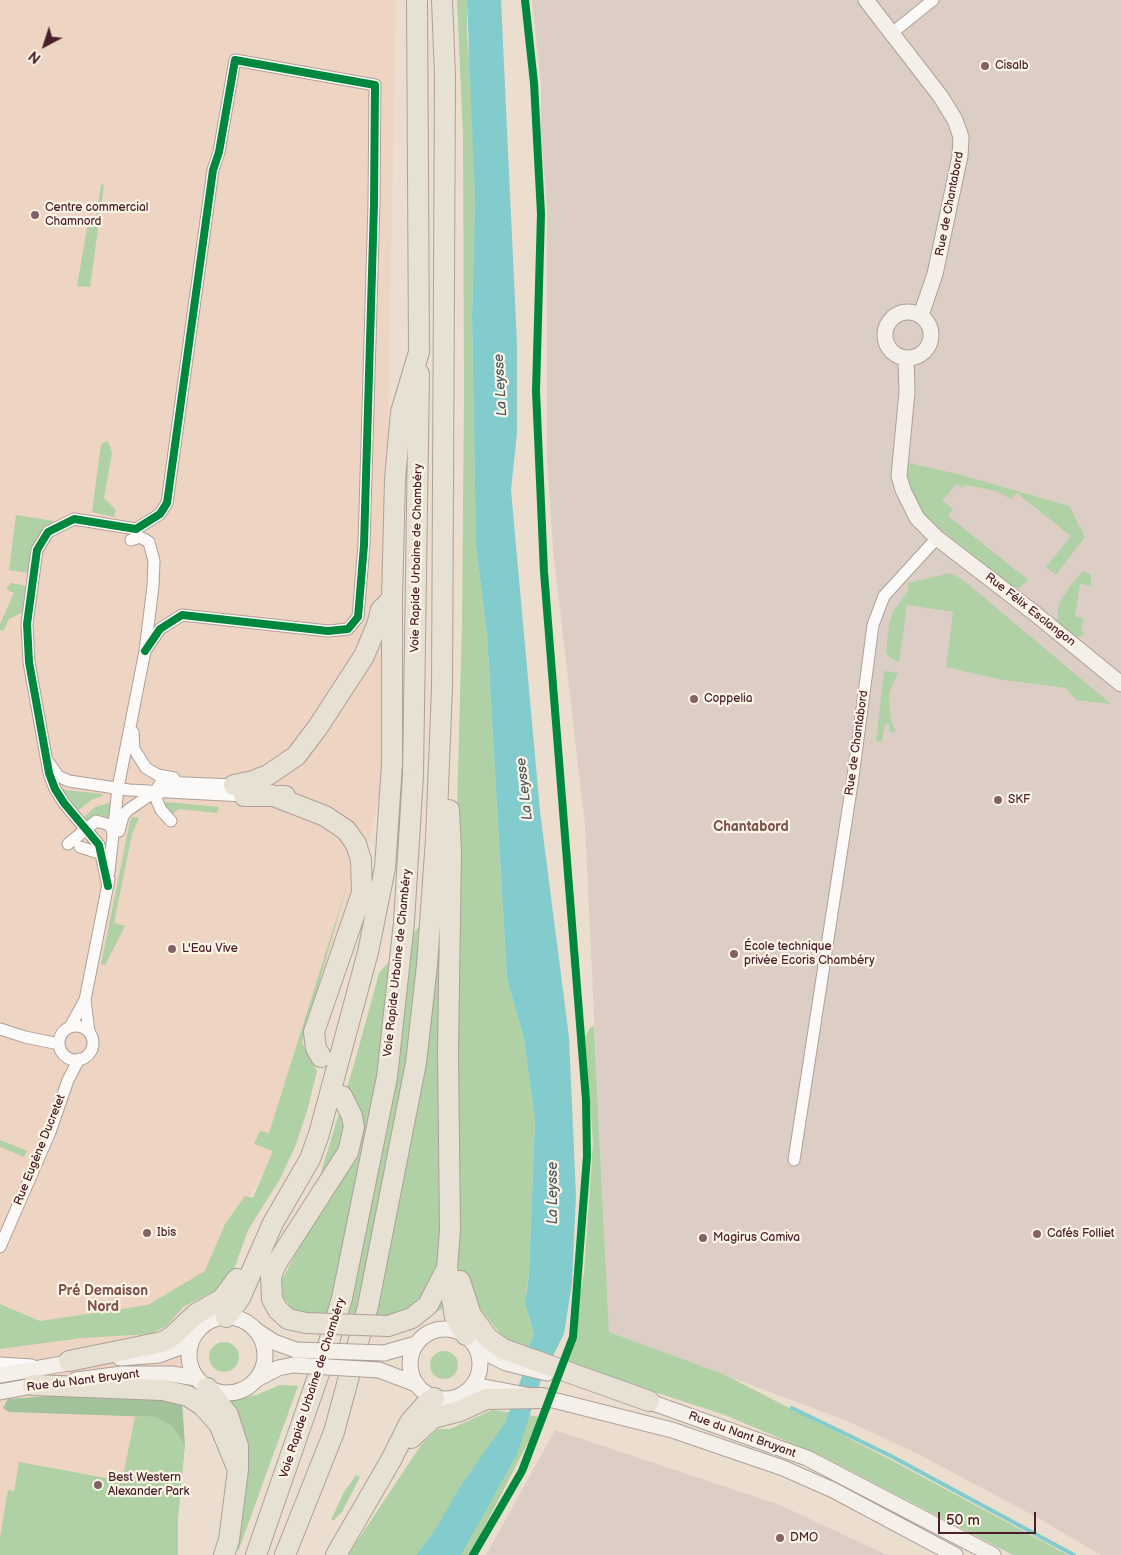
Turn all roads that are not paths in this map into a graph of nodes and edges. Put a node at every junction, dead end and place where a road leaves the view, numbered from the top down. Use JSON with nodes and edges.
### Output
{"nodes":[{"id":1,"x":417,"y":0,"type":"edge"},
{"id":2,"x":442,"y":0,"type":"edge"},
{"id":3,"x":866,"y":0,"type":"edge"},
{"id":4,"x":933,"y":0,"type":"edge"},
{"id":5,"x":892,"y":33,"type":"junction"},
{"id":6,"x":921,"y":315,"type":"junction"},
{"id":7,"x":419,"y":352,"type":"junction"},
{"id":8,"x":906,"y":358,"type":"junction"},
{"id":9,"x":937,"y":538,"type":"junction"},
{"id":10,"x":130,"y":540,"type":"dead end"},
{"id":11,"x":392,"y":598,"type":"junction"},
{"id":12,"x":145,"y":651,"type":"junction"},
{"id":13,"x":1121,"y":684,"type":"edge"},
{"id":14,"x":442,"y":688,"type":"junction"},
{"id":15,"x":136,"y":703,"type":"junction"},
{"id":16,"x":47,"y":759,"type":"junction"},
{"id":17,"x":192,"y":782,"type":"junction"},
{"id":18,"x":118,"y":788,"type":"junction"},
{"id":19,"x":239,"y":790,"type":"junction"},
{"id":20,"x":156,"y":792,"type":"junction"},
{"id":21,"x":171,"y":821,"type":"dead end"},
{"id":22,"x":347,"y":824,"type":"junction"},
{"id":23,"x":85,"y":829,"type":"junction"},
{"id":24,"x":113,"y":834,"type":"junction"},
{"id":25,"x":68,"y":844,"type":"dead end"},
{"id":26,"x":80,"y":847,"type":"dead end"},
{"id":27,"x":102,"y":854,"type":"junction"},
{"id":28,"x":108,"y":886,"type":"junction"},
{"id":29,"x":374,"y":923,"type":"junction"},
{"id":30,"x":86,"y":1000,"type":"junction"},
{"id":31,"x":70,"y":1027,"type":"junction"},
{"id":32,"x":0,"y":1029,"type":"edge"},
{"id":33,"x":89,"y":1032,"type":"junction"},
{"id":34,"x":59,"y":1044,"type":"junction"},
{"id":35,"x":64,"y":1055,"type":"junction"},
{"id":36,"x":321,"y":1057,"type":"dead end"},
{"id":37,"x":79,"y":1059,"type":"junction"},
{"id":38,"x":68,"y":1080,"type":"junction"},
{"id":39,"x":342,"y":1096,"type":"dead end"},
{"id":40,"x":794,"y":1160,"type":"dead end"},
{"id":41,"x":300,"y":1180,"type":"junction"},
{"id":42,"x":450,"y":1230,"type":"junction"},
{"id":43,"x":0,"y":1247,"type":"edge"},
{"id":44,"x":447,"y":1268,"type":"junction"},
{"id":45,"x":239,"y":1322,"type":"junction"},
{"id":46,"x":472,"y":1342,"type":"junction"},
{"id":47,"x":191,"y":1343,"type":"junction"},
{"id":48,"x":416,"y":1344,"type":"junction"},
{"id":49,"x":500,"y":1354,"type":"junction"},
{"id":50,"x":69,"y":1361,"type":"junction"},
{"id":51,"x":0,"y":1363,"type":"edge"},
{"id":52,"x":41,"y":1366,"type":"junction"},
{"id":53,"x":0,"y":1375,"type":"edge"},
{"id":54,"x":257,"y":1379,"type":"junction"},
{"id":55,"x":202,"y":1383,"type":"junction"},
{"id":56,"x":416,"y":1384,"type":"junction"},
{"id":57,"x":33,"y":1385,"type":"junction"},
{"id":58,"x":481,"y":1391,"type":"junction"},
{"id":59,"x":0,"y":1392,"type":"edge"},
{"id":60,"x":434,"y":1398,"type":"junction"},
{"id":61,"x":550,"y":1399,"type":"joint"},
{"id":62,"x":649,"y":1401,"type":"joint"},
{"id":63,"x":334,"y":1432,"type":"junction"},
{"id":64,"x":391,"y":1460,"type":"junction"},
{"id":65,"x":238,"y":1470,"type":"junction"},
{"id":66,"x":224,"y":1555,"type":"edge"},
{"id":67,"x":256,"y":1555,"type":"edge"},
{"id":68,"x":285,"y":1555,"type":"edge"},
{"id":69,"x":296,"y":1555,"type":"edge"},
{"id":70,"x":336,"y":1555,"type":"edge"},
{"id":71,"x":955,"y":1555,"type":"edge"},
{"id":72,"x":994,"y":1555,"type":"edge"}],
"edges":[{"from":1,"to":7,"type":"highway","name":"Voie Rapide Urbaine de Chambéry"},
{"from":2,"to":14,"type":"highway","name":"Voie Rapide Urbaine de Chambéry"},
{"from":3,"to":5,"type":"main road","name":"Rue de Chantabord"},
{"from":4,"to":5,"type":"street"},
{"from":5,"to":6,"type":"main road","name":"Rue de Chantabord"},
{"from":6,"to":8,"type":"main road"},
{"from":6,"to":8,"type":"main road"},
{"from":7,"to":11,"type":"highway"},
{"from":7,"to":67,"type":"highway","name":"Voie Rapide Urbaine de Chambéry"},
{"from":8,"to":9,"type":"main road"},
{"from":9,"to":13,"type":"main road","name":"Rue Félix Esclangon"},
{"from":9,"to":40,"type":"street","name":"Rue de Chantabord"},
{"from":10,"to":12,"type":"street"},
{"from":11,"to":19,"type":"highway"},
{"from":11,"to":29,"type":"highway"},
{"from":12,"to":15,"type":"street"},
{"from":12,"to":16,"type":"street"},
{"from":14,"to":42,"type":"highway"},
{"from":14,"to":63,"type":"highway","name":"Voie Rapide Urbaine de Chambéry"},
{"from":15,"to":17,"type":"street"},
{"from":15,"to":18,"type":"street"},
{"from":16,"to":18,"type":"street"},
{"from":16,"to":23,"type":"street"},
{"from":17,"to":19,"type":"street"},
{"from":17,"to":20,"type":"street"},
{"from":18,"to":20,"type":"street"},
{"from":18,"to":24,"type":"street"},
{"from":19,"to":20,"type":"street"},
{"from":19,"to":22,"type":"highway"},
{"from":20,"to":21,"type":"street"},
{"from":20,"to":28,"type":"street"},
{"from":22,"to":29,"type":"highway"},
{"from":22,"to":36,"type":"highway"},
{"from":23,"to":24,"type":"street"},
{"from":23,"to":25,"type":"street"},
{"from":23,"to":27,"type":"street"},
{"from":24,"to":28,"type":"street"},
{"from":26,"to":27,"type":"street"},
{"from":27,"to":28,"type":"street"},
{"from":28,"to":30,"type":"street"},
{"from":29,"to":41,"type":"highway"},
{"from":30,"to":31,"type":"street"},
{"from":30,"to":33,"type":"street"},
{"from":31,"to":33,"type":"street"},
{"from":31,"to":34,"type":"street"},
{"from":32,"to":34,"type":"street"},
{"from":33,"to":37,"type":"street"},
{"from":34,"to":35,"type":"street"},
{"from":35,"to":37,"type":"street"},
{"from":35,"to":38,"type":"street","name":"Rue Eugène Ducretet"},
{"from":37,"to":38,"type":"street","name":"Rue Eugène Ducretet"},
{"from":38,"to":43,"type":"street","name":"Rue Eugène Ducretet"},
{"from":39,"to":44,"type":"highway","bridge":true},
{"from":41,"to":45,"type":"highway"},
{"from":41,"to":50,"type":"highway"},
{"from":42,"to":44,"type":"highway"},
{"from":42,"to":49,"type":"highway"},
{"from":44,"to":46,"type":"highway"},
{"from":45,"to":47,"type":"main road"},
{"from":45,"to":48,"type":"main road","bridge":true},
{"from":45,"to":54,"type":"main road"},
{"from":46,"to":48,"type":"main road"},
{"from":46,"to":49,"type":"main road"},
{"from":46,"to":58,"type":"main road"},
{"from":47,"to":50,"type":"main road","name":"Rue du Nant Bruyant"},
{"from":47,"to":55,"type":"main road"},
{"from":48,"to":56,"type":"main road"},
{"from":49,"to":62,"type":"highway"},
{"from":50,"to":52,"type":"main road","name":"Rue du Nant Bruyant"},
{"from":51,"to":52,"type":"street"},
{"from":52,"to":53,"type":"main road","name":"Rue du Nant Bruyant"},
{"from":54,"to":55,"type":"main road"},
{"from":54,"to":56,"type":"main road","bridge":true},
{"from":55,"to":57,"type":"main road","name":"Rue du Nant Bruyant"},
{"from":55,"to":65,"type":"highway"},
{"from":56,"to":60,"type":"main road"},
{"from":57,"to":59,"type":"main road","name":"Rue du Nant Bruyant"},
{"from":57,"to":65,"type":"highway"},
{"from":58,"to":60,"type":"main road"},
{"from":58,"to":61,"type":"highway"},
{"from":58,"to":64,"type":"highway"},
{"from":60,"to":64,"type":"highway"},
{"from":61,"to":71,"type":"main road","name":"Rue du Nant Bruyant"},
{"from":62,"to":72,"type":"main road","name":"Rue du Nant Bruyant"},
{"from":63,"to":68,"type":"highway","name":"Voie Rapide Urbaine de Chambéry"},
{"from":63,"to":69,"type":"highway"},
{"from":64,"to":70,"type":"highway"},
{"from":65,"to":66,"type":"highway"}]}
